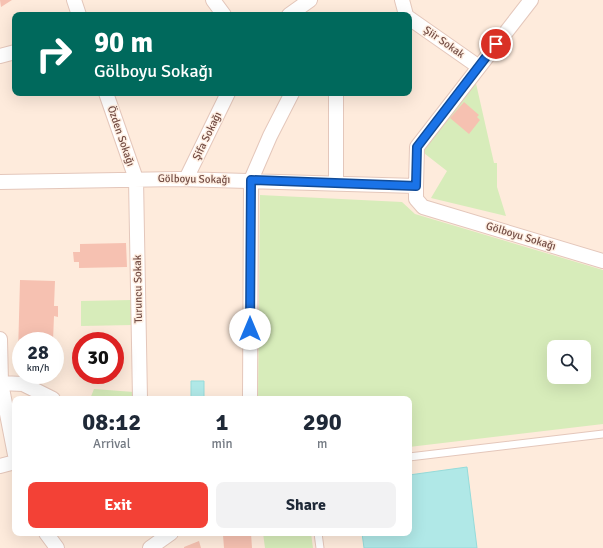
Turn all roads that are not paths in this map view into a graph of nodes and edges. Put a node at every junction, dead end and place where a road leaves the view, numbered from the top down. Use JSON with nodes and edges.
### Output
{"nodes":[{"id":1,"x":74,"y":0,"type":"edge"},
{"id":2,"x":214,"y":0,"type":"edge"},
{"id":3,"x":310,"y":0,"type":"edge"},
{"id":4,"x":402,"y":0,"type":"edge"},
{"id":5,"x":531,"y":0,"type":"edge"},
{"id":6,"x":78,"y":12,"type":"edge"},
{"id":7,"x":222,"y":12,"type":"edge"},
{"id":8,"x":293,"y":12,"type":"edge"},
{"id":9,"x":405,"y":12,"type":"edge"},
{"id":10,"x":412,"y":20,"type":"edge"},
{"id":11,"x":12,"y":53,"type":"edge"},
{"id":12,"x":0,"y":56,"type":"edge"},
{"id":13,"x":479,"y":67,"type":"junction"},
{"id":14,"x":107,"y":96,"type":"edge"},
{"id":15,"x":227,"y":96,"type":"edge"},
{"id":16,"x":290,"y":96,"type":"edge"},
{"id":17,"x":336,"y":96,"type":"edge"},
{"id":18,"x":136,"y":179,"type":"junction"},
{"id":19,"x":186,"y":179,"type":"junction"},
{"id":20,"x":251,"y":180,"type":"junction"},
{"id":21,"x":0,"y":182,"type":"edge"},
{"id":22,"x":336,"y":182,"type":"junction"},
{"id":23,"x":416,"y":186,"type":"junction"},
{"id":24,"x":603,"y":260,"type":"edge"},
{"id":25,"x":0,"y":339,"type":"edge"},
{"id":26,"x":0,"y":383,"type":"edge"},
{"id":27,"x":47,"y":396,"type":"edge"},
{"id":28,"x":140,"y":396,"type":"edge"},
{"id":29,"x":250,"y":396,"type":"edge"},
{"id":30,"x":603,"y":434,"type":"edge"},
{"id":31,"x":12,"y":441,"type":"edge"},
{"id":32,"x":412,"y":457,"type":"edge"},
{"id":33,"x":12,"y":463,"type":"edge"},
{"id":34,"x":0,"y":466,"type":"edge"},
{"id":35,"x":48,"y":536,"type":"edge"},
{"id":36,"x":167,"y":536,"type":"edge"},
{"id":37,"x":318,"y":536,"type":"edge"},
{"id":38,"x":57,"y":548,"type":"edge"},
{"id":39,"x":150,"y":548,"type":"edge"},
{"id":40,"x":320,"y":548,"type":"edge"}],
"edges":[{"from":1,"to":6,"type":"street"},
{"from":2,"to":7,"type":"street"},
{"from":3,"to":8,"type":"street"},
{"from":4,"to":9,"type":"street"},
{"from":5,"to":13,"type":"street"},
{"from":10,"to":13,"type":"street","name":"Şiir Sokak"},
{"from":11,"to":12,"type":"street"},
{"from":13,"to":23,"type":"street"},
{"from":14,"to":18,"type":"street","name":"Özden Sokağı"},
{"from":15,"to":19,"type":"street","name":"Şifa Sokağı"},
{"from":16,"to":20,"type":"street"},
{"from":17,"to":22,"type":"street"},
{"from":18,"to":19,"type":"street","name":"Gölboyu Sokağı"},
{"from":18,"to":21,"type":"street","name":"Gölboyu Sokağı"},
{"from":18,"to":28,"type":"street","name":"Turuncu Sokak"},
{"from":19,"to":20,"type":"street","name":"Gölboyu Sokağı"},
{"from":20,"to":22,"type":"street","name":"Gölboyu Sokağı"},
{"from":20,"to":29,"type":"street"},
{"from":22,"to":23,"type":"street","name":"Gölboyu Sokağı"},
{"from":23,"to":24,"type":"street","name":"Gölboyu Sokağı"},
{"from":25,"to":26,"type":"street"},
{"from":26,"to":27,"type":"street"},
{"from":26,"to":31,"type":"street"},
{"from":30,"to":32,"type":"lane"},
{"from":33,"to":34,"type":"street"},
{"from":35,"to":38,"type":"street"},
{"from":36,"to":39,"type":"street"},
{"from":37,"to":40,"type":"lane"}]}
